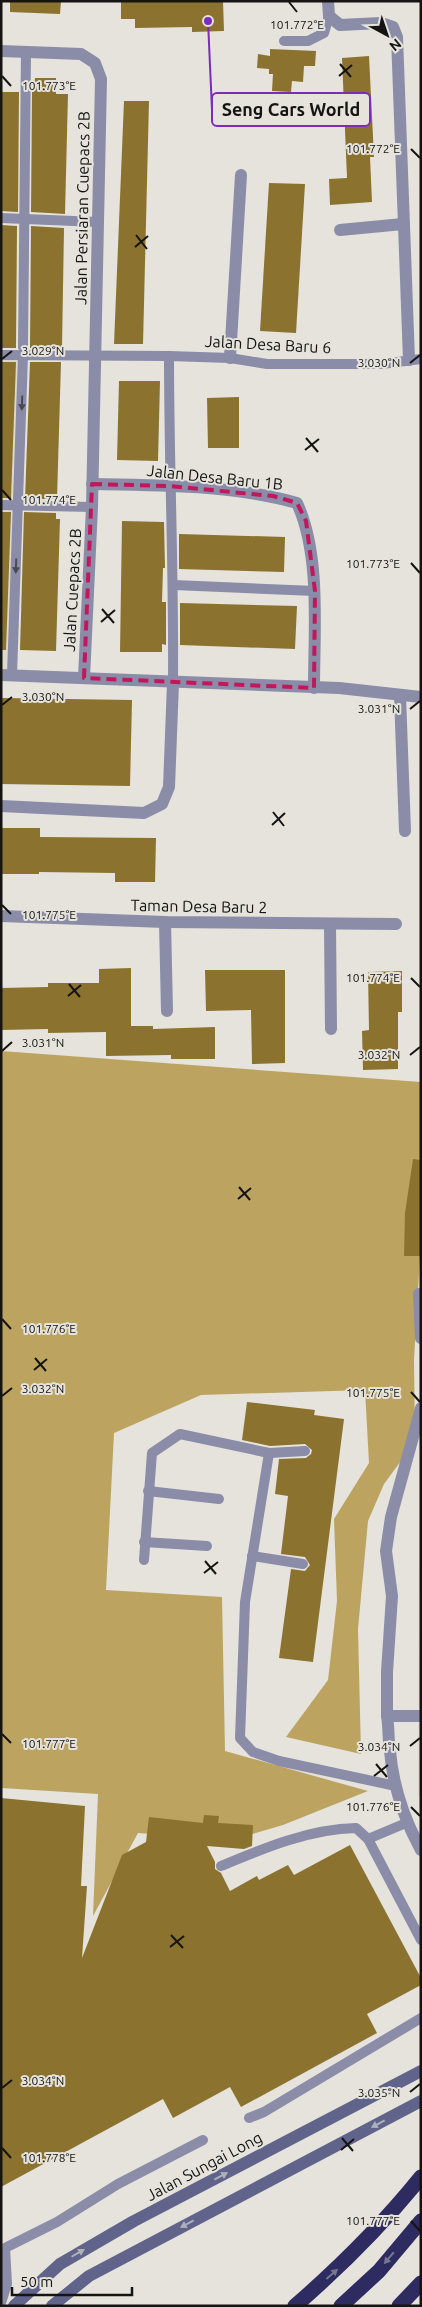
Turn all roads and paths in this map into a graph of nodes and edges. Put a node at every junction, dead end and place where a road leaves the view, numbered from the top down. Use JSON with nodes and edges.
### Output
{"nodes":[{"id":1,"x":328,"y":1,"type":"edge"},
{"id":2,"x":329,"y":16,"type":"junction"},
{"id":3,"x":284,"y":42,"type":"dead end"},
{"id":4,"x":1,"y":51,"type":"edge"},
{"id":5,"x":26,"y":51,"type":"junction"},
{"id":6,"x":241,"y":175,"type":"dead end"},
{"id":7,"x":1,"y":218,"type":"edge"},
{"id":8,"x":25,"y":218,"type":"junction"},
{"id":9,"x":98,"y":222,"type":"junction"},
{"id":10,"x":403,"y":224,"type":"junction"},
{"id":11,"x":340,"y":230,"type":"dead end"},
{"id":12,"x":23,"y":351,"type":"junction"},
{"id":13,"x":1,"y":354,"type":"edge"},
{"id":14,"x":96,"y":354,"type":"junction"},
{"id":15,"x":169,"y":356,"type":"junction"},
{"id":16,"x":230,"y":358,"type":"junction"},
{"id":17,"x":415,"y":360,"type":"edge"},
{"id":18,"x":92,"y":484,"type":"junction"},
{"id":19,"x":169,"y":486,"type":"junction"},
{"id":20,"x":1,"y":505,"type":"edge"},
{"id":21,"x":18,"y":505,"type":"junction"},
{"id":22,"x":92,"y":507,"type":"junction"},
{"id":23,"x":174,"y":585,"type":"junction"},
{"id":24,"x":315,"y":591,"type":"junction"},
{"id":25,"x":7,"y":675,"type":"edge"},
{"id":26,"x":84,"y":678,"type":"junction"},
{"id":27,"x":173,"y":683,"type":"junction"},
{"id":28,"x":314,"y":688,"type":"junction"},
{"id":29,"x":400,"y":696,"type":"junction"},
{"id":30,"x":421,"y":696,"type":"edge"},
{"id":31,"x":1,"y":806,"type":"edge"},
{"id":32,"x":405,"y":831,"type":"dead end"},
{"id":33,"x":1,"y":916,"type":"edge"},
{"id":34,"x":164,"y":922,"type":"junction"},
{"id":35,"x":396,"y":924,"type":"dead end"},
{"id":36,"x":330,"y":925,"type":"junction"},
{"id":37,"x":168,"y":1011,"type":"dead end"},
{"id":38,"x":331,"y":1029,"type":"dead end"},
{"id":39,"x":419,"y":1294,"type":"dead end"},
{"id":40,"x":421,"y":1338,"type":"edge"},
{"id":41,"x":421,"y":1408,"type":"edge"},
{"id":42,"x":305,"y":1451,"type":"dead end"},
{"id":43,"x":269,"y":1453,"type":"junction"},
{"id":44,"x":148,"y":1491,"type":"junction"},
{"id":45,"x":219,"y":1499,"type":"dead end"},
{"id":46,"x":144,"y":1542,"type":"junction"},
{"id":47,"x":207,"y":1546,"type":"dead end"},
{"id":48,"x":252,"y":1556,"type":"junction"},
{"id":49,"x":144,"y":1560,"type":"dead end"},
{"id":50,"x":303,"y":1564,"type":"dead end"},
{"id":51,"x":387,"y":1716,"type":"junction"},
{"id":52,"x":421,"y":1716,"type":"edge"},
{"id":53,"x":396,"y":1786,"type":"junction"},
{"id":54,"x":406,"y":1823,"type":"junction"},
{"id":55,"x":368,"y":1839,"type":"junction"},
{"id":56,"x":421,"y":1850,"type":"edge"},
{"id":57,"x":221,"y":1866,"type":"dead end"},
{"id":58,"x":421,"y":1940,"type":"edge"},
{"id":59,"x":421,"y":2018,"type":"edge"},
{"id":60,"x":421,"y":2070,"type":"edge"},
{"id":61,"x":421,"y":2101,"type":"edge"},
{"id":62,"x":249,"y":2118,"type":"dead end"},
{"id":63,"x":202,"y":2140,"type":"dead end"},
{"id":64,"x":421,"y":2177,"type":"edge"},
{"id":65,"x":421,"y":2221,"type":"edge"},
{"id":66,"x":3,"y":2246,"type":"edge"},
{"id":67,"x":421,"y":2283,"type":"edge"},
{"id":68,"x":1,"y":2304,"type":"edge"},
{"id":69,"x":14,"y":2306,"type":"edge"},
{"id":70,"x":52,"y":2306,"type":"edge"},
{"id":71,"x":295,"y":2306,"type":"edge"},
{"id":72,"x":340,"y":2306,"type":"edge"},
{"id":73,"x":399,"y":2306,"type":"edge"}],
"edges":[{"from":1,"to":2,"type":"street"},
{"from":2,"to":3,"type":"lane"},
{"from":2,"to":10,"type":"street","name":"Jalan Desa Baru 6"},
{"from":4,"to":5,"type":"street"},
{"from":5,"to":8,"type":"lane"},
{"from":5,"to":9,"type":"street","name":"Jalan Persiaran Cuepacs 2B"},
{"from":6,"to":16,"type":"street"},
{"from":7,"to":8,"type":"lane"},
{"from":8,"to":9,"type":"lane"},
{"from":8,"to":12,"type":"lane"},
{"from":9,"to":14,"type":"street","name":"Jalan Persiaran Cuepacs 2B"},
{"from":10,"to":11,"type":"street"},
{"from":10,"to":17,"type":"street","name":"Jalan Desa Baru 6"},
{"from":12,"to":13,"type":"lane","name":"Jalan Desa Baru 6"},
{"from":12,"to":14,"type":"lane","name":"Jalan Desa Baru 6"},
{"from":12,"to":21,"type":"lane","one_way":true},
{"from":14,"to":15,"type":"lane","name":"Jalan Desa Baru 6"},
{"from":14,"to":18,"type":"street","name":"Jalan Cuepacs 2B"},
{"from":15,"to":16,"type":"lane","name":"Jalan Desa Baru 6"},
{"from":15,"to":19,"type":"lane"},
{"from":16,"to":17,"type":"lane","name":"Jalan Desa Baru 6"},
{"from":18,"to":19,"type":"street","name":"Jalan Desa Baru 1B"},
{"from":18,"to":22,"type":"street","name":"Jalan Cuepacs 2B"},
{"from":19,"to":23,"type":"lane"},
{"from":19,"to":24,"type":"street","name":"Jalan Desa Baru 1B"},
{"from":20,"to":21,"type":"lane"},
{"from":21,"to":22,"type":"lane"},
{"from":21,"to":25,"type":"lane","one_way":true},
{"from":22,"to":26,"type":"street","name":"Jalan Cuepacs 2B"},
{"from":23,"to":24,"type":"lane"},
{"from":23,"to":27,"type":"lane"},
{"from":24,"to":28,"type":"street","name":"Jalan Desa Baru 1B"},
{"from":25,"to":26,"type":"street"},
{"from":26,"to":27,"type":"street"},
{"from":27,"to":28,"type":"street"},
{"from":27,"to":31,"type":"street"},
{"from":28,"to":29,"type":"street"},
{"from":29,"to":30,"type":"street"},
{"from":29,"to":32,"type":"street"},
{"from":33,"to":34,"type":"street","name":"Taman Desa Baru 2"},
{"from":34,"to":36,"type":"street","name":"Taman Desa Baru 2"},
{"from":34,"to":37,"type":"street"},
{"from":35,"to":36,"type":"street","name":"Taman Desa Baru 2"},
{"from":36,"to":38,"type":"street"},
{"from":39,"to":40,"type":"street"},
{"from":41,"to":51,"type":"street"},
{"from":42,"to":43,"type":"lane"},
{"from":43,"to":44,"type":"lane"},
{"from":43,"to":48,"type":"lane"},
{"from":44,"to":45,"type":"lane"},
{"from":44,"to":46,"type":"lane"},
{"from":46,"to":47,"type":"lane"},
{"from":46,"to":49,"type":"lane"},
{"from":48,"to":50,"type":"lane"},
{"from":48,"to":53,"type":"lane"},
{"from":51,"to":52,"type":"street"},
{"from":51,"to":53,"type":"street"},
{"from":53,"to":54,"type":"street"},
{"from":54,"to":55,"type":"lane"},
{"from":54,"to":56,"type":"street"},
{"from":55,"to":57,"type":"lane"},
{"from":55,"to":58,"type":"lane"},
{"from":59,"to":62,"type":"lane"},
{"from":69,"to":60,"type":"street","name":"Jalan Sungai Long","one_way":true},
{"from":61,"to":70,"type":"street","one_way":true},
{"from":63,"to":66,"type":"lane"},
{"from":71,"to":64,"type":"highway","one_way":true},
{"from":65,"to":72,"type":"highway","one_way":true},
{"from":66,"to":68,"type":"lane"},
{"from":67,"to":73,"type":"highway"}]}
